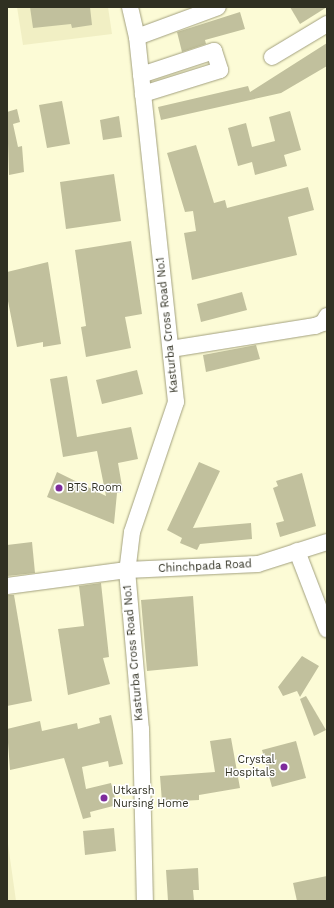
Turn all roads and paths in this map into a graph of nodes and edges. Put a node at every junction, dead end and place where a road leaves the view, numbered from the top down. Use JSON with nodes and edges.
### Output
{"nodes":[{"id":1,"x":130,"y":7,"type":"edge"},
{"id":2,"x":218,"y":7,"type":"edge"},
{"id":3,"x":327,"y":24,"type":"edge"},
{"id":4,"x":137,"y":37,"type":"junction"},
{"id":5,"x":272,"y":58,"type":"dead end"},
{"id":6,"x":141,"y":75,"type":"junction"},
{"id":7,"x":143,"y":94,"type":"junction"},
{"id":8,"x":327,"y":316,"type":"edge"},
{"id":9,"x":171,"y":349,"type":"junction"},
{"id":10,"x":327,"y":542,"type":"edge"},
{"id":11,"x":298,"y":552,"type":"junction"},
{"id":12,"x":127,"y":570,"type":"junction"},
{"id":13,"x":7,"y":586,"type":"edge"},
{"id":14,"x":327,"y":629,"type":"edge"},
{"id":15,"x":144,"y":901,"type":"edge"}],
"edges":[{"from":1,"to":4,"type":"street","name":"Kasturba Cross Road No.1"},
{"from":2,"to":4,"type":"street"},
{"from":3,"to":5,"type":"street"},
{"from":4,"to":6,"type":"street","name":"Kasturba Cross Road No.1"},
{"from":6,"to":7,"type":"street","name":"Kasturba Cross Road No.1"},
{"from":6,"to":7,"type":"street"},
{"from":7,"to":9,"type":"street","name":"Kasturba Cross Road No.1"},
{"from":8,"to":9,"type":"street"},
{"from":9,"to":12,"type":"street","name":"Kasturba Cross Road No.1"},
{"from":10,"to":11,"type":"street","name":"Chinchpada Road"},
{"from":11,"to":12,"type":"street","name":"Chinchpada Road"},
{"from":11,"to":14,"type":"street"},
{"from":12,"to":13,"type":"street","name":"Chinchpada Road"},
{"from":12,"to":15,"type":"street","name":"Kasturba Cross Road No.1"}]}
